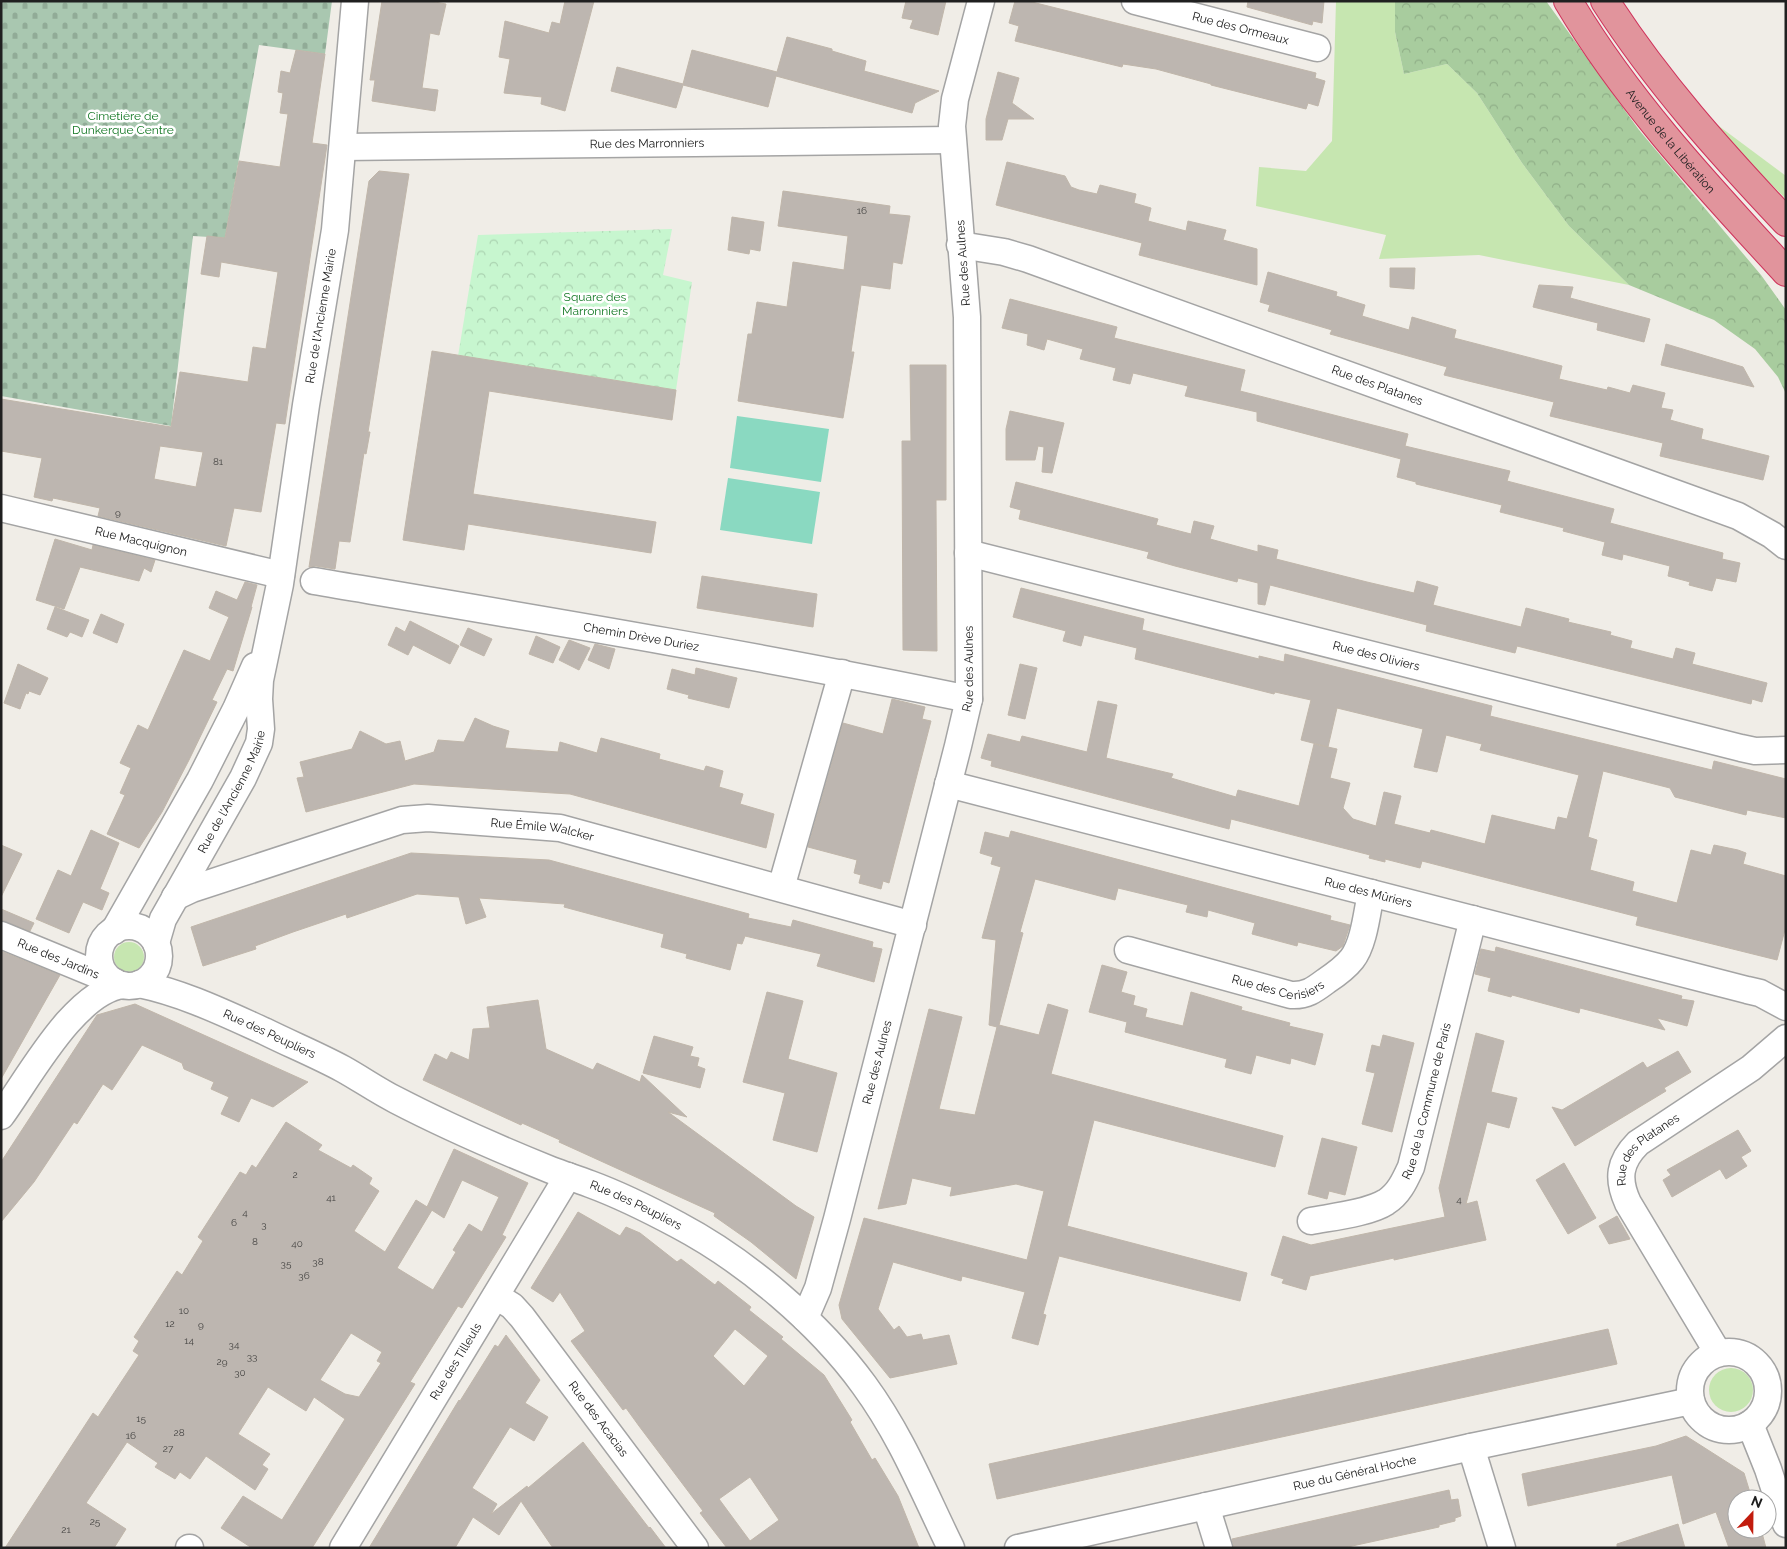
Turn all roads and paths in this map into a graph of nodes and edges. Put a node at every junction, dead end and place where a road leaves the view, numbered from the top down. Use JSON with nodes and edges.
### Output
{"nodes":[{"id":1,"x":355,"y":1,"type":"edge"},
{"id":2,"x":981,"y":1,"type":"edge"},
{"id":3,"x":1135,"y":1,"type":"edge"},
{"id":4,"x":1568,"y":1,"type":"edge"},
{"id":5,"x":1605,"y":1,"type":"edge"},
{"id":6,"x":1317,"y":48,"type":"dead end"},
{"id":7,"x":952,"y":140,"type":"junction"},
{"id":8,"x":343,"y":147,"type":"junction"},
{"id":9,"x":1786,"y":222,"type":"edge"},
{"id":10,"x":960,"y":246,"type":"junction"},
{"id":11,"x":1786,"y":272,"type":"edge"},
{"id":12,"x":1,"y":508,"type":"edge"},
{"id":13,"x":1786,"y":546,"type":"edge"},
{"id":14,"x":968,"y":553,"type":"junction"},
{"id":15,"x":281,"y":576,"type":"junction"},
{"id":16,"x":314,"y":581,"type":"dead end"},
{"id":17,"x":270,"y":628,"type":"junction"},
{"id":18,"x":842,"y":673,"type":"junction"},
{"id":19,"x":968,"y":699,"type":"junction"},
{"id":20,"x":220,"y":741,"type":"junction"},
{"id":21,"x":1786,"y":750,"type":"edge"},
{"id":22,"x":254,"y":756,"type":"junction"},
{"id":23,"x":948,"y":784,"type":"junction"},
{"id":24,"x":781,"y":888,"type":"junction"},
{"id":25,"x":1371,"y":893,"type":"junction"},
{"id":26,"x":175,"y":897,"type":"junction"},
{"id":27,"x":1473,"y":919,"type":"junction"},
{"id":28,"x":913,"y":925,"type":"junction"},
{"id":29,"x":1,"y":935,"type":"edge"},
{"id":30,"x":107,"y":939,"type":"junction"},
{"id":31,"x":157,"y":947,"type":"junction"},
{"id":32,"x":1128,"y":950,"type":"dead end"},
{"id":33,"x":86,"y":970,"type":"junction"},
{"id":34,"x":126,"y":984,"type":"junction"},
{"id":35,"x":202,"y":1003,"type":"junction"},
{"id":36,"x":1786,"y":1007,"type":"edge"},
{"id":37,"x":1786,"y":1038,"type":"edge"},
{"id":38,"x":47,"y":1048,"type":"junction"},
{"id":39,"x":1,"y":1116,"type":"edge"},
{"id":40,"x":568,"y":1176,"type":"junction"},
{"id":41,"x":1311,"y":1221,"type":"dead end"},
{"id":42,"x":496,"y":1296,"type":"junction"},
{"id":43,"x":805,"y":1318,"type":"junction"},
{"id":44,"x":1718,"y":1353,"type":"junction"},
{"id":45,"x":1777,"y":1380,"type":"edge"},
{"id":46,"x":1691,"y":1401,"type":"junction"},
{"id":47,"x":1750,"y":1424,"type":"junction"},
{"id":48,"x":1471,"y":1447,"type":"junction"},
{"id":49,"x":1206,"y":1506,"type":"junction"},
{"id":50,"x":1786,"y":1524,"type":"edge"},
{"id":51,"x":343,"y":1548,"type":"edge"},
{"id":52,"x":695,"y":1548,"type":"edge"},
{"id":53,"x":952,"y":1548,"type":"edge"},
{"id":54,"x":1018,"y":1548,"type":"edge"},
{"id":55,"x":1219,"y":1548,"type":"edge"},
{"id":56,"x":1502,"y":1548,"type":"edge"}],
"edges":[{"from":1,"to":8,"type":"street","name":"Rue de l'Ancienne Mairie"},
{"from":2,"to":7,"type":"street","name":"Rue des Aulnes"},
{"from":3,"to":6,"type":"street","name":"Rue des Ormeaux"},
{"from":4,"to":11,"type":"highway","name":"Avenue de la Libération"},
{"from":5,"to":9,"type":"highway"},
{"from":7,"to":8,"type":"street","name":"Rue des Marronniers"},
{"from":7,"to":10,"type":"street","name":"Rue des Aulnes"},
{"from":8,"to":15,"type":"street","name":"Rue de l'Ancienne Mairie"},
{"from":10,"to":13,"type":"street","name":"Rue des Platanes"},
{"from":10,"to":14,"type":"street","name":"Rue des Aulnes"},
{"from":12,"to":15,"type":"street","name":"Rue Macquignon"},
{"from":14,"to":19,"type":"street","name":"Rue des Aulnes"},
{"from":14,"to":21,"type":"street","name":"Rue des Oliviers"},
{"from":15,"to":17,"type":"street","name":"Rue de l'Ancienne Mairie"},
{"from":16,"to":18,"type":"street","name":"Chemin Drève Duriez"},
{"from":17,"to":20,"type":"street","name":"Rue de l'Ancienne Mairie"},
{"from":17,"to":22,"type":"street","name":"Rue de l'Ancienne Mairie"},
{"from":18,"to":19,"type":"street","name":"Chemin Drève Duriez"},
{"from":18,"to":24,"type":"street"},
{"from":19,"to":23,"type":"street","name":"Rue des Aulnes"},
{"from":20,"to":22,"type":"street"},
{"from":20,"to":30,"type":"street","name":"Rue de l'Ancienne Mairie"},
{"from":22,"to":26,"type":"street","name":"Rue de l'Ancienne Mairie"},
{"from":23,"to":25,"type":"street","name":"Rue des Mûriers"},
{"from":23,"to":28,"type":"street","name":"Rue des Aulnes"},
{"from":24,"to":26,"type":"street","name":"Rue Émile Walcker"},
{"from":24,"to":28,"type":"street","name":"Rue Émile Walcker"},
{"from":25,"to":27,"type":"street","name":"Rue des Mûriers"},
{"from":25,"to":32,"type":"street","name":"Rue des Cerisiers"},
{"from":26,"to":31,"type":"street","name":"Rue de l'Ancienne Mairie"},
{"from":27,"to":36,"type":"street","name":"Rue des Mûriers"},
{"from":27,"to":41,"type":"street","name":"Rue de la Commune de Paris"},
{"from":28,"to":43,"type":"street","name":"Rue des Aulnes"},
{"from":29,"to":33,"type":"street","name":"Rue des Jardins"},
{"from":30,"to":31,"type":"street"},
{"from":30,"to":33,"type":"street","name":"Rue de l'Ancienne Mairie"},
{"from":30,"to":34,"type":"street"},
{"from":31,"to":34,"type":"street"},
{"from":31,"to":35,"type":"street","name":"Rue des Peupliers"},
{"from":33,"to":34,"type":"street","name":"Rue des Jardins"},
{"from":33,"to":38,"type":"street","name":"Rue de l'Ancienne Mairie"},
{"from":34,"to":35,"type":"street","name":"Rue des Peupliers"},
{"from":34,"to":38,"type":"street","name":"Rue de l'Ancienne Mairie"},
{"from":35,"to":40,"type":"street","name":"Rue des Peupliers"},
{"from":37,"to":44,"type":"street","name":"Rue des Platanes"},
{"from":38,"to":39,"type":"street","name":"Rue de l'Ancienne Mairie"},
{"from":40,"to":42,"type":"street","name":"Rue des Tilleuls"},
{"from":40,"to":43,"type":"street","name":"Rue des Peupliers"},
{"from":42,"to":51,"type":"street","name":"Rue des Tilleuls"},
{"from":42,"to":52,"type":"street","name":"Rue des Acacias"},
{"from":43,"to":53,"type":"street","name":"Rue des Peupliers"},
{"from":44,"to":45,"type":"street"},
{"from":44,"to":46,"type":"street"},
{"from":45,"to":47,"type":"street"},
{"from":46,"to":47,"type":"street"},
{"from":46,"to":48,"type":"street","name":"Rue du Général Hoche"},
{"from":47,"to":50,"type":"street"},
{"from":48,"to":49,"type":"street","name":"Rue du Général Hoche"},
{"from":48,"to":56,"type":"street"},
{"from":49,"to":54,"type":"street","name":"Rue du Général Hoche"},
{"from":49,"to":55,"type":"street"}]}
